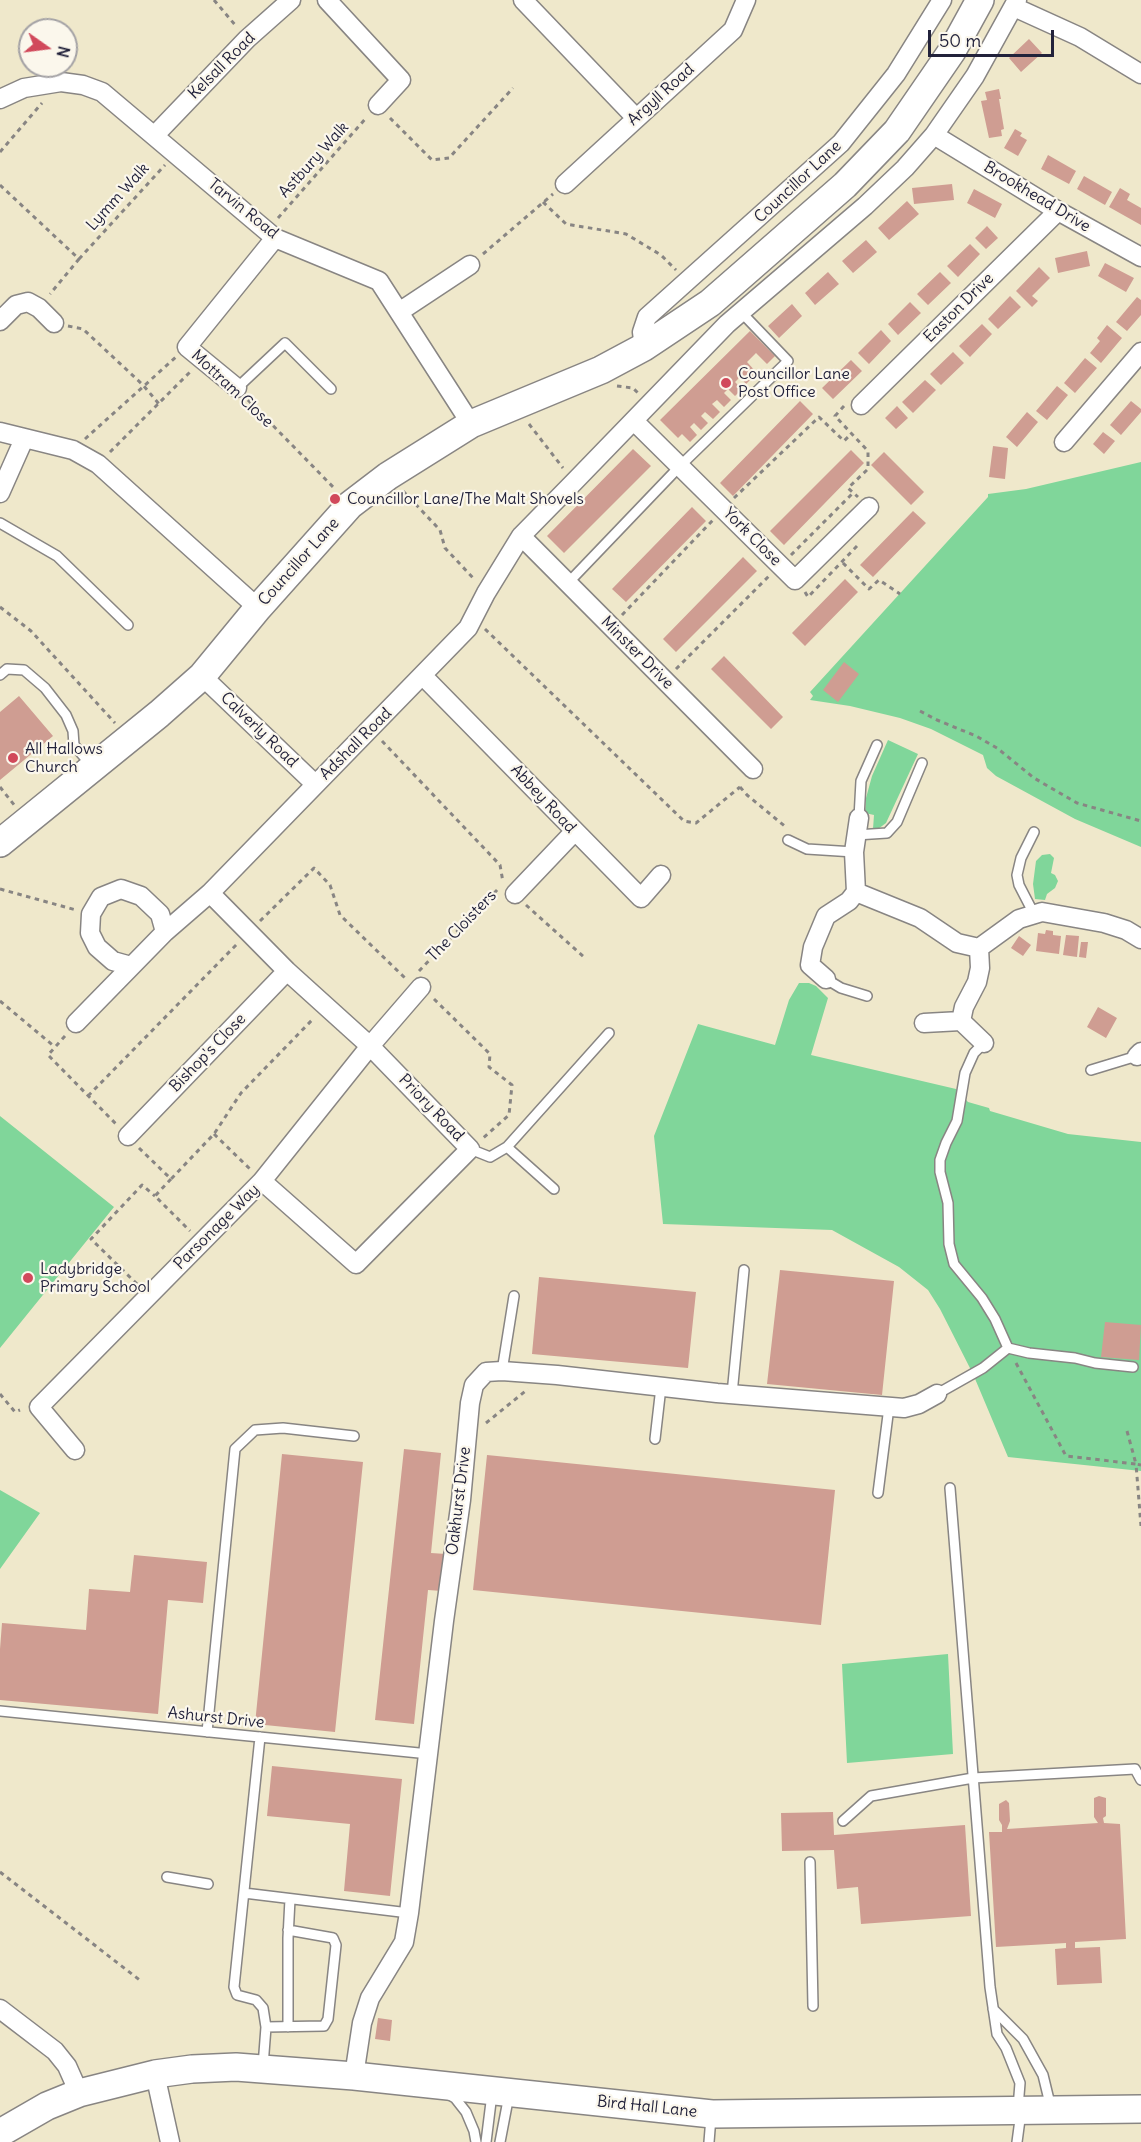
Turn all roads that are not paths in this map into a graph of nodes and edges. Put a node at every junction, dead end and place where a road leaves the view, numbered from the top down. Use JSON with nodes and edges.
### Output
{"nodes":[{"id":1,"x":291,"y":0,"type":"edge"},
{"id":2,"x":327,"y":0,"type":"edge"},
{"id":3,"x":523,"y":0,"type":"edge"},
{"id":4,"x":746,"y":0,"type":"edge"},
{"id":5,"x":942,"y":0,"type":"edge"},
{"id":6,"x":980,"y":0,"type":"edge"},
{"id":7,"x":1016,"y":3,"type":"edge"},
{"id":8,"x":1141,"y":74,"type":"edge"},
{"id":9,"x":0,"y":99,"type":"edge"},
{"id":10,"x":378,"y":105,"type":"road end"},
{"id":11,"x":636,"y":118,"type":"junction"},
{"id":12,"x":155,"y":135,"type":"junction"},
{"id":13,"x":934,"y":135,"type":"junction"},
{"id":14,"x":565,"y":183,"type":"road end"},
{"id":15,"x":1058,"y":211,"type":"junction"},
{"id":16,"x":271,"y":234,"type":"junction"},
{"id":17,"x":1141,"y":257,"type":"edge"},
{"id":18,"x":470,"y":265,"type":"road end"},
{"id":19,"x":710,"y":303,"type":"junction"},
{"id":20,"x":399,"y":312,"type":"junction"},
{"id":21,"x":734,"y":318,"type":"junction"},
{"id":22,"x":0,"y":321,"type":"edge"},
{"id":23,"x":54,"y":323,"type":"road end"},
{"id":24,"x":644,"y":347,"type":"junction"},
{"id":25,"x":1141,"y":352,"type":"edge"},
{"id":26,"x":237,"y":388,"type":"joint"},
{"id":27,"x":332,"y":388,"type":"dead end"},
{"id":28,"x":861,"y":405,"type":"road end"},
{"id":29,"x":634,"y":421,"type":"junction"},
{"id":30,"x":471,"y":424,"type":"junction"},
{"id":31,"x":0,"y":432,"type":"edge"},
{"id":32,"x":24,"y":440,"type":"junction"},
{"id":33,"x":1064,"y":442,"type":"dead end"},
{"id":34,"x":680,"y":466,"type":"junction"},
{"id":35,"x":0,"y":493,"type":"edge"},
{"id":36,"x":868,"y":507,"type":"road end"},
{"id":37,"x":0,"y":523,"type":"edge"},
{"id":38,"x":521,"y":536,"type":"junction"},
{"id":39,"x":568,"y":583,"type":"junction"},
{"id":40,"x":258,"y":608,"type":"junction"},
{"id":41,"x":128,"y":624,"type":"dead end"},
{"id":42,"x":0,"y":675,"type":"edge"},
{"id":43,"x":202,"y":676,"type":"junction"},
{"id":44,"x":423,"y":676,"type":"junction"},
{"id":45,"x":877,"y":744,"type":"dead end"},
{"id":46,"x":922,"y":763,"type":"dead end"},
{"id":47,"x":93,"y":767,"type":"junction"},
{"id":48,"x":753,"y":769,"type":"dead end"},
{"id":49,"x":315,"y":784,"type":"junction"},
{"id":50,"x":574,"y":832,"type":"junction"},
{"id":51,"x":1034,"y":832,"type":"dead end"},
{"id":52,"x":856,"y":835,"type":"junction"},
{"id":53,"x":788,"y":840,"type":"dead end"},
{"id":54,"x":0,"y":843,"type":"edge"},
{"id":55,"x":661,"y":875,"type":"dead end"},
{"id":56,"x":509,"y":889,"type":"road end"},
{"id":57,"x":856,"y":892,"type":"junction"},
{"id":58,"x":210,"y":893,"type":"junction"},
{"id":59,"x":1034,"y":914,"type":"junction"},
{"id":60,"x":165,"y":932,"type":"junction"},
{"id":61,"x":1141,"y":939,"type":"edge"},
{"id":62,"x":979,"y":948,"type":"junction"},
{"id":63,"x":132,"y":966,"type":"junction"},
{"id":64,"x":288,"y":971,"type":"junction"},
{"id":65,"x":826,"y":980,"type":"joint"},
{"id":66,"x":417,"y":982,"type":"road end"},
{"id":67,"x":867,"y":996,"type":"dead end"},
{"id":68,"x":961,"y":1021,"type":"junction"},
{"id":69,"x":76,"y":1023,"type":"road end"},
{"id":70,"x":924,"y":1023,"type":"dead end"},
{"id":71,"x":609,"y":1033,"type":"dead end"},
{"id":72,"x":984,"y":1043,"type":"joint"},
{"id":73,"x":370,"y":1046,"type":"junction"},
{"id":74,"x":1139,"y":1054,"type":"edge"},
{"id":75,"x":1091,"y":1070,"type":"dead end"},
{"id":76,"x":128,"y":1136,"type":"road end"},
{"id":77,"x":507,"y":1147,"type":"junction"},
{"id":78,"x":470,"y":1149,"type":"junction"},
{"id":79,"x":262,"y":1181,"type":"junction"},
{"id":80,"x":554,"y":1189,"type":"dead end"},
{"id":81,"x":744,"y":1270,"type":"dead end"},
{"id":82,"x":514,"y":1296,"type":"dead end"},
{"id":83,"x":1008,"y":1348,"type":"junction"},
{"id":84,"x":1133,"y":1367,"type":"dead end"},
{"id":85,"x":502,"y":1371,"type":"junction"},
{"id":86,"x":661,"y":1387,"type":"junction"},
{"id":87,"x":732,"y":1394,"type":"junction"},
{"id":88,"x":937,"y":1394,"type":"joint"},
{"id":89,"x":889,"y":1407,"type":"junction"},
{"id":90,"x":354,"y":1436,"type":"dead end"},
{"id":91,"x":655,"y":1439,"type":"dead end"},
{"id":92,"x":75,"y":1450,"type":"dead end"},
{"id":93,"x":950,"y":1488,"type":"dead end"},
{"id":94,"x":878,"y":1493,"type":"dead end"},
{"id":95,"x":0,"y":1711,"type":"edge"},
{"id":96,"x":207,"y":1732,"type":"junction"},
{"id":97,"x":260,"y":1737,"type":"junction"},
{"id":98,"x":429,"y":1754,"type":"junction"},
{"id":99,"x":974,"y":1778,"type":"junction"},
{"id":100,"x":1141,"y":1780,"type":"edge"},
{"id":101,"x":843,"y":1821,"type":"dead end"},
{"id":102,"x":810,"y":1862,"type":"dead end"},
{"id":103,"x":167,"y":1877,"type":"dead end"},
{"id":104,"x":208,"y":1884,"type":"dead end"},
{"id":105,"x":244,"y":1893,"type":"junction"},
{"id":106,"x":290,"y":1899,"type":"junction"},
{"id":107,"x":409,"y":1913,"type":"junction"},
{"id":108,"x":288,"y":1930,"type":"junction"},
{"id":109,"x":813,"y":2006,"type":"dead end"},
{"id":110,"x":0,"y":2009,"type":"edge"},
{"id":111,"x":993,"y":2009,"type":"junction"},
{"id":112,"x":288,"y":2026,"type":"junction"},
{"id":113,"x":266,"y":2027,"type":"junction"},
{"id":114,"x":262,"y":2070,"type":"junction"},
{"id":115,"x":155,"y":2074,"type":"junction"},
{"id":116,"x":354,"y":2076,"type":"junction"},
{"id":117,"x":432,"y":2085,"type":"junction"},
{"id":118,"x":501,"y":2092,"type":"junction"},
{"id":119,"x":80,"y":2093,"type":"junction"},
{"id":120,"x":1052,"y":2109,"type":"junction"},
{"id":121,"x":1141,"y":2109,"type":"edge"},
{"id":122,"x":1020,"y":2110,"type":"junction"},
{"id":123,"x":712,"y":2114,"type":"junction"},
{"id":124,"x":0,"y":2133,"type":"edge"},
{"id":125,"x":170,"y":2142,"type":"edge"},
{"id":126,"x":476,"y":2142,"type":"edge"},
{"id":127,"x":486,"y":2142,"type":"edge"},
{"id":128,"x":500,"y":2142,"type":"edge"},
{"id":129,"x":709,"y":2142,"type":"edge"},
{"id":130,"x":1017,"y":2142,"type":"edge"}],
"edges":[{"from":1,"to":12,"type":"street","name":"Kelsall Road"},
{"from":2,"to":10,"type":"street"},
{"from":3,"to":11,"type":"street"},
{"from":4,"to":11,"type":"street","name":"Argyll Road"},
{"from":5,"to":24,"type":"street","name":"Councillor Lane"},
{"from":6,"to":19,"type":"street","name":"Councillor Lane"},
{"from":7,"to":8,"type":"street"},
{"from":7,"to":13,"type":"street"},
{"from":9,"to":12,"type":"street","name":"Tarvin Road"},
{"from":11,"to":14,"type":"street","name":"Argyll Road"},
{"from":12,"to":16,"type":"street","name":"Tarvin Road"},
{"from":13,"to":15,"type":"street","name":"Brookhead Drive"},
{"from":13,"to":21,"type":"street"},
{"from":15,"to":17,"type":"street","name":"Brookhead Drive"},
{"from":15,"to":28,"type":"street","name":"Easton Drive"},
{"from":16,"to":20,"type":"street","name":"Tarvin Road"},
{"from":16,"to":26,"type":"street","name":"Mottram Close"},
{"from":18,"to":20,"type":"street"},
{"from":19,"to":21,"type":"street"},
{"from":19,"to":24,"type":"street","name":"Councillor Lane"},
{"from":20,"to":30,"type":"street","name":"Tarvin Road"},
{"from":21,"to":29,"type":"street"},
{"from":21,"to":34,"type":"lane"},
{"from":22,"to":23,"type":"street"},
{"from":24,"to":30,"type":"street","name":"Councillor Lane"},
{"from":25,"to":33,"type":"street"},
{"from":26,"to":27,"type":"lane"},
{"from":29,"to":34,"type":"street","name":"York Close"},
{"from":29,"to":38,"type":"street"},
{"from":30,"to":40,"type":"street","name":"Councillor Lane"},
{"from":31,"to":32,"type":"street"},
{"from":32,"to":35,"type":"street"},
{"from":32,"to":40,"type":"street"},
{"from":34,"to":36,"type":"street","name":"York Close"},
{"from":34,"to":39,"type":"lane"},
{"from":37,"to":41,"type":"lane"},
{"from":38,"to":39,"type":"street","name":"Minster Drive"},
{"from":38,"to":44,"type":"street","name":"Adshall Road"},
{"from":39,"to":48,"type":"street","name":"Minster Drive"},
{"from":40,"to":43,"type":"street","name":"Councillor Lane"},
{"from":42,"to":47,"type":"lane"},
{"from":43,"to":47,"type":"street","name":"Councillor Lane"},
{"from":43,"to":49,"type":"street","name":"Calverly Road"},
{"from":44,"to":49,"type":"street","name":"Adshall Road"},
{"from":44,"to":50,"type":"street","name":"Abbey Road"},
{"from":45,"to":52,"type":"lane"},
{"from":46,"to":52,"type":"lane"},
{"from":47,"to":54,"type":"street","name":"Councillor Lane"},
{"from":49,"to":58,"type":"street","name":"Adshall Road"},
{"from":50,"to":55,"type":"street","name":"Abbey Road"},
{"from":50,"to":56,"type":"street","name":"The Cloisters"},
{"from":51,"to":59,"type":"lane"},
{"from":52,"to":53,"type":"lane"},
{"from":52,"to":57,"type":"street"},
{"from":57,"to":62,"type":"street"},
{"from":57,"to":65,"type":"street"},
{"from":58,"to":60,"type":"street","name":"Adshall Road"},
{"from":58,"to":64,"type":"street","name":"Priory Road"},
{"from":59,"to":61,"type":"street"},
{"from":59,"to":62,"type":"street"},
{"from":60,"to":63,"type":"street","name":"Adshall Road"},
{"from":60,"to":63,"type":"street"},
{"from":62,"to":68,"type":"street"},
{"from":63,"to":69,"type":"street","name":"Adshall Road"},
{"from":64,"to":73,"type":"street","name":"Priory Road"},
{"from":64,"to":76,"type":"street","name":"Bishop's Close"},
{"from":65,"to":67,"type":"lane"},
{"from":66,"to":73,"type":"street"},
{"from":68,"to":70,"type":"street"},
{"from":68,"to":72,"type":"street"},
{"from":71,"to":77,"type":"lane"},
{"from":72,"to":83,"type":"lane"},
{"from":73,"to":78,"type":"street","name":"Priory Road"},
{"from":73,"to":79,"type":"street","name":"Parsonage Way"},
{"from":74,"to":75,"type":"lane"},
{"from":77,"to":78,"type":"lane"},
{"from":77,"to":80,"type":"lane"},
{"from":78,"to":79,"type":"street","name":"Priory Road"},
{"from":79,"to":92,"type":"street","name":"Parsonage Way"},
{"from":81,"to":87,"type":"lane"},
{"from":82,"to":85,"type":"lane"},
{"from":83,"to":84,"type":"lane"},
{"from":83,"to":88,"type":"lane"},
{"from":85,"to":86,"type":"street","name":"Oakhurst Drive"},
{"from":85,"to":98,"type":"street","name":"Oakhurst Drive"},
{"from":86,"to":87,"type":"street","name":"Oakhurst Drive"},
{"from":86,"to":91,"type":"lane"},
{"from":87,"to":89,"type":"street","name":"Oakhurst Drive"},
{"from":88,"to":89,"type":"street","name":"Oakhurst Drive"},
{"from":89,"to":94,"type":"lane"},
{"from":90,"to":96,"type":"lane"},
{"from":93,"to":99,"type":"lane"},
{"from":95,"to":96,"type":"lane","name":"Ashurst Drive"},
{"from":96,"to":97,"type":"lane","name":"Ashurst Drive"},
{"from":97,"to":98,"type":"lane","name":"Ashurst Drive"},
{"from":97,"to":105,"type":"lane"},
{"from":98,"to":107,"type":"street","name":"Oakhurst Drive"},
{"from":99,"to":100,"type":"lane"},
{"from":99,"to":101,"type":"lane"},
{"from":99,"to":111,"type":"lane"},
{"from":102,"to":109,"type":"lane"},
{"from":103,"to":104,"type":"lane"},
{"from":105,"to":106,"type":"lane"},
{"from":105,"to":113,"type":"lane"},
{"from":106,"to":107,"type":"lane"},
{"from":106,"to":108,"type":"lane"},
{"from":107,"to":116,"type":"street","name":"Oakhurst Drive"},
{"from":108,"to":112,"type":"lane"},
{"from":108,"to":112,"type":"lane"},
{"from":110,"to":119,"type":"street"},
{"from":111,"to":120,"type":"lane"},
{"from":111,"to":122,"type":"lane"},
{"from":112,"to":113,"type":"lane"},
{"from":113,"to":114,"type":"lane"},
{"from":114,"to":115,"type":"street","name":"Bird Hall Lane"},
{"from":114,"to":116,"type":"street","name":"Bird Hall Lane"},
{"from":115,"to":119,"type":"street","name":"Bird Hall Lane"},
{"from":115,"to":125,"type":"street"},
{"from":116,"to":117,"type":"street","name":"Bird Hall Lane"},
{"from":117,"to":118,"type":"street","name":"Bird Hall Lane"},
{"from":117,"to":126,"type":"lane"},
{"from":118,"to":123,"type":"street","name":"Bird Hall Lane"},
{"from":118,"to":127,"type":"lane"},
{"from":118,"to":128,"type":"lane"},
{"from":119,"to":124,"type":"street","name":"Bird Hall Lane"},
{"from":120,"to":121,"type":"street","name":"Bird Hall Lane"},
{"from":120,"to":122,"type":"street","name":"Bird Hall Lane"},
{"from":122,"to":123,"type":"street","name":"Bird Hall Lane"},
{"from":122,"to":130,"type":"lane"},
{"from":123,"to":129,"type":"lane"}]}
